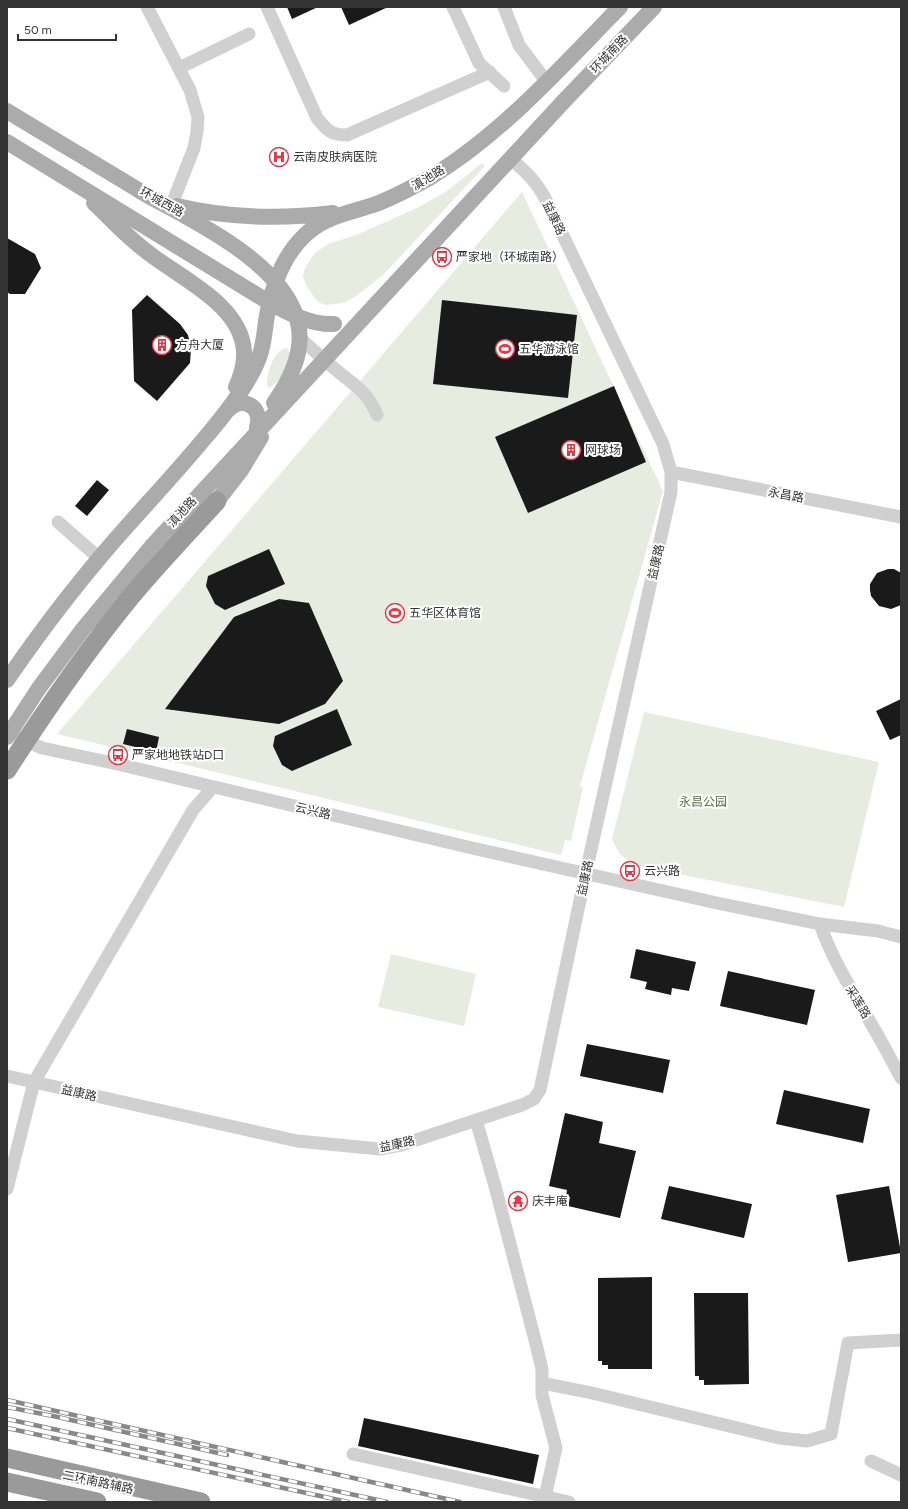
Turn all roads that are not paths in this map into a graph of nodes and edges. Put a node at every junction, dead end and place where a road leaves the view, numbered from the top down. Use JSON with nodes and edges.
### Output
{"nodes":[{"id":1,"x":147,"y":7,"type":"edge"},
{"id":2,"x":267,"y":7,"type":"edge"},
{"id":3,"x":453,"y":7,"type":"edge"},
{"id":4,"x":504,"y":7,"type":"edge"},
{"id":5,"x":620,"y":7,"type":"edge"},
{"id":6,"x":654,"y":7,"type":"edge"},
{"id":7,"x":249,"y":34,"type":"dead end"},
{"id":8,"x":179,"y":68,"type":"junction"},
{"id":9,"x":490,"y":72,"type":"junction"},
{"id":10,"x":546,"y":81,"type":"junction"},
{"id":11,"x":504,"y":86,"type":"dead end"},
{"id":12,"x":564,"y":101,"type":"joint"},
{"id":13,"x":7,"y":111,"type":"edge"},
{"id":14,"x":7,"y":142,"type":"edge"},
{"id":15,"x":511,"y":159,"type":"junction"},
{"id":16,"x":66,"y":178,"type":"junction"},
{"id":17,"x":151,"y":197,"type":"junction"},
{"id":18,"x":172,"y":204,"type":"junction"},
{"id":19,"x":363,"y":208,"type":"junction"},
{"id":20,"x":294,"y":247,"type":"junction"},
{"id":21,"x":276,"y":283,"type":"junction"},
{"id":22,"x":270,"y":303,"type":"junction"},
{"id":23,"x":376,"y":303,"type":"junction"},
{"id":24,"x":296,"y":316,"type":"junction"},
{"id":25,"x":334,"y":324,"type":"junction"},
{"id":26,"x":300,"y":338,"type":"junction"},
{"id":27,"x":324,"y":360,"type":"junction"},
{"id":28,"x":292,"y":386,"type":"junction"},
{"id":29,"x":228,"y":410,"type":"junction"},
{"id":30,"x":377,"y":415,"type":"dead end"},
{"id":31,"x":272,"y":416,"type":"junction"},
{"id":32,"x":257,"y":427,"type":"junction"},
{"id":33,"x":208,"y":435,"type":"junction"},
{"id":34,"x":671,"y":472,"type":"junction"},
{"id":35,"x":217,"y":501,"type":"junction"},
{"id":36,"x":184,"y":510,"type":"junction"},
{"id":37,"x":901,"y":517,"type":"edge"},
{"id":38,"x":58,"y":522,"type":"dead end"},
{"id":39,"x":99,"y":558,"type":"junction"},
{"id":40,"x":9,"y":676,"type":"edge"},
{"id":41,"x":8,"y":735,"type":"edge"},
{"id":42,"x":7,"y":770,"type":"edge"},
{"id":43,"x":213,"y":787,"type":"junction"},
{"id":44,"x":586,"y":872,"type":"junction"},
{"id":45,"x":820,"y":924,"type":"junction"},
{"id":46,"x":901,"y":936,"type":"edge"},
{"id":47,"x":7,"y":1076,"type":"edge"},
{"id":48,"x":901,"y":1078,"type":"edge"},
{"id":49,"x":34,"y":1082,"type":"junction"},
{"id":50,"x":476,"y":1120,"type":"junction"},
{"id":51,"x":7,"y":1190,"type":"edge"},
{"id":52,"x":901,"y":1340,"type":"edge"},
{"id":53,"x":542,"y":1383,"type":"junction"},
{"id":54,"x":353,"y":1454,"type":"dead end"},
{"id":55,"x":7,"y":1458,"type":"edge"},
{"id":56,"x":871,"y":1461,"type":"dead end"},
{"id":57,"x":7,"y":1463,"type":"edge"},
{"id":58,"x":901,"y":1475,"type":"edge"},
{"id":59,"x":7,"y":1482,"type":"edge"},
{"id":60,"x":7,"y":1486,"type":"edge"},
{"id":61,"x":545,"y":1497,"type":"junction"},
{"id":62,"x":81,"y":1502,"type":"edge"},
{"id":63,"x":97,"y":1502,"type":"edge"},
{"id":64,"x":189,"y":1502,"type":"edge"},
{"id":65,"x":201,"y":1502,"type":"edge"},
{"id":66,"x":569,"y":1502,"type":"edge"}],
"edges":[{"from":1,"to":8,"type":"street"},
{"from":2,"to":9,"type":"street"},
{"from":3,"to":9,"type":"street"},
{"from":4,"to":10,"type":"street"},
{"from":5,"to":10,"type":"main road","name":"环城南路"},
{"from":6,"to":12,"type":"main road","name":"环城南路"},
{"from":7,"to":8,"type":"street"},
{"from":8,"to":18,"type":"street"},
{"from":9,"to":11,"type":"street"},
{"from":10,"to":19,"type":"main road","name":"滇池路"},
{"from":12,"to":15,"type":"main road","name":"滇池路"},
{"from":13,"to":17,"type":"main road","name":"环城西路"},
{"from":14,"to":16,"type":"main road"},
{"from":15,"to":23,"type":"main road","name":"滇池路"},
{"from":15,"to":34,"type":"street","name":"益康路"},
{"from":16,"to":22,"type":"main road"},
{"from":16,"to":33,"type":"main road"},
{"from":17,"to":18,"type":"main road"},
{"from":17,"to":21,"type":"main road","name":"环城西路"},
{"from":18,"to":19,"type":"main road"},
{"from":19,"to":20,"type":"main road","name":"滇池路"},
{"from":20,"to":21,"type":"main road","name":"滇池路"},
{"from":20,"to":25,"type":"main road","name":"滇池路"},
{"from":21,"to":22,"type":"main road","name":"滇池路"},
{"from":21,"to":24,"type":"main road","name":"环城西路"},
{"from":22,"to":24,"type":"main road"},
{"from":22,"to":29,"type":"main road","name":"滇池路"},
{"from":23,"to":25,"type":"main road","name":"滇池路"},
{"from":23,"to":27,"type":"main road","name":"滇池路"},
{"from":24,"to":25,"type":"main road"},
{"from":24,"to":26,"type":"main road","name":"环城西路"},
{"from":26,"to":27,"type":"street"},
{"from":26,"to":28,"type":"main road","name":"环城西路"},
{"from":27,"to":28,"type":"main road","name":"滇池路"},
{"from":27,"to":30,"type":"street"},
{"from":28,"to":31,"type":"main road"},
{"from":28,"to":32,"type":"main road","name":"环城西路"},
{"from":28,"to":35,"type":"main road"},
{"from":29,"to":32,"type":"main road"},
{"from":29,"to":33,"type":"main road","name":"滇池路"},
{"from":31,"to":35,"type":"main road"},
{"from":31,"to":36,"type":"main road","name":"滇池路"},
{"from":32,"to":36,"type":"main road","name":"环城西路"},
{"from":33,"to":39,"type":"main road","name":"滇池路"},
{"from":34,"to":37,"type":"street","name":"永昌路"},
{"from":34,"to":44,"type":"street","name":"益康路"},
{"from":35,"to":42,"type":"highway","bridge":true},
{"from":36,"to":41,"type":"main road","name":"滇池路"},
{"from":38,"to":39,"type":"street"},
{"from":39,"to":40,"type":"main road","name":"滇池路"},
{"from":41,"to":43,"type":"street","name":"云兴路"},
{"from":43,"to":44,"type":"street","name":"云兴路"},
{"from":43,"to":49,"type":"street"},
{"from":44,"to":45,"type":"street","name":"云兴路"},
{"from":44,"to":50,"type":"street","name":"益康路"},
{"from":45,"to":46,"type":"street","name":"云兴路"},
{"from":45,"to":48,"type":"street","name":"采莲路"},
{"from":47,"to":49,"type":"street","name":"益康路"},
{"from":49,"to":50,"type":"street","name":"益康路"},
{"from":49,"to":51,"type":"street"},
{"from":50,"to":53,"type":"street"},
{"from":52,"to":53,"type":"street"},
{"from":53,"to":61,"type":"street"},
{"from":54,"to":61,"type":"street"},
{"from":55,"to":65,"type":"highway"},
{"from":56,"to":58,"type":"street"},
{"from":57,"to":64,"type":"street","name":"二环南路辅路"},
{"from":59,"to":63,"type":"highway"},
{"from":60,"to":62,"type":"main road"},
{"from":61,"to":66,"type":"street"}]}
